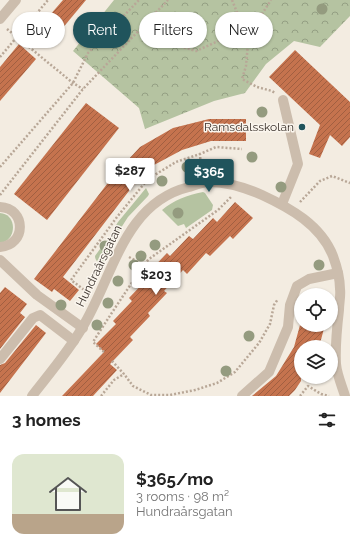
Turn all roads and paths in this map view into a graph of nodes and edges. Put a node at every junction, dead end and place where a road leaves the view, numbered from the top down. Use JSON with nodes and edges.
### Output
{"nodes":[{"id":1,"x":16,"y":0,"type":"edge"},
{"id":2,"x":48,"y":0,"type":"edge"},
{"id":3,"x":139,"y":0,"type":"edge"},
{"id":4,"x":168,"y":0,"type":"edge"},
{"id":5,"x":232,"y":0,"type":"edge"},
{"id":6,"x":272,"y":0,"type":"edge"},
{"id":7,"x":38,"y":12,"type":"edge"},
{"id":8,"x":157,"y":12,"type":"edge"},
{"id":9,"x":237,"y":12,"type":"edge"},
{"id":10,"x":263,"y":12,"type":"edge"},
{"id":11,"x":3,"y":23,"type":"edge"},
{"id":12,"x":139,"y":31,"type":"edge"},
{"id":13,"x":12,"y":32,"type":"edge"},
{"id":14,"x":12,"y":43,"type":"edge"},
{"id":15,"x":30,"y":48,"type":"edge"},
{"id":16,"x":186,"y":48,"type":"edge"},
{"id":17,"x":203,"y":48,"type":"edge"},
{"id":18,"x":248,"y":48,"type":"edge"},
{"id":19,"x":0,"y":57,"type":"edge"},
{"id":20,"x":73,"y":83,"type":"junction"},
{"id":21,"x":84,"y":90,"type":"junction"},
{"id":22,"x":283,"y":100,"type":"joint"},
{"id":23,"x":242,"y":149,"type":"dead end"},
{"id":24,"x":0,"y":167,"type":"edge"},
{"id":25,"x":201,"y":183,"type":"junction"},
{"id":26,"x":350,"y":183,"type":"edge"},
{"id":27,"x":241,"y":187,"type":"junction"},
{"id":28,"x":0,"y":195,"type":"edge"},
{"id":29,"x":282,"y":204,"type":"junction"},
{"id":30,"x":0,"y":207,"type":"edge"},
{"id":31,"x":292,"y":210,"type":"junction"},
{"id":32,"x":0,"y":247,"type":"edge"},
{"id":33,"x":119,"y":252,"type":"junction"},
{"id":34,"x":0,"y":260,"type":"edge"},
{"id":35,"x":141,"y":268,"type":"junction"},
{"id":36,"x":338,"y":272,"type":"junction"},
{"id":37,"x":296,"y":288,"type":"edge"},
{"id":38,"x":294,"y":293,"type":"edge"},
{"id":39,"x":294,"y":295,"type":"edge"},
{"id":40,"x":83,"y":328,"type":"junction"},
{"id":41,"x":74,"y":341,"type":"junction"},
{"id":42,"x":104,"y":352,"type":"dead end"},
{"id":43,"x":0,"y":359,"type":"edge"},
{"id":44,"x":112,"y":361,"type":"dead end"},
{"id":45,"x":124,"y":374,"type":"junction"},
{"id":46,"x":151,"y":395,"type":"edge"},
{"id":47,"x":32,"y":396,"type":"edge"},
{"id":48,"x":101,"y":396,"type":"edge"},
{"id":49,"x":242,"y":396,"type":"edge"},
{"id":50,"x":300,"y":396,"type":"edge"},
{"id":51,"x":329,"y":396,"type":"edge"},
{"id":52,"x":345,"y":396,"type":"edge"}],
"edges":[{"from":1,"to":11,"type":"street"},
{"from":2,"to":7,"type":"path"},
{"from":3,"to":20,"type":"path"},
{"from":4,"to":8,"type":"path"},
{"from":5,"to":9,"type":"path"},
{"from":6,"to":10,"type":"path"},
{"from":11,"to":13,"type":"path"},
{"from":12,"to":21,"type":"path"},
{"from":14,"to":19,"type":"path"},
{"from":15,"to":20,"type":"path"},
{"from":16,"to":17,"type":"path"},
{"from":18,"to":22,"type":"path"},
{"from":20,"to":21,"type":"path"},
{"from":20,"to":24,"type":"path"},
{"from":21,"to":28,"type":"path"},
{"from":22,"to":29,"type":"street"},
{"from":23,"to":25,"type":"path"},
{"from":25,"to":27,"type":"street","name":"Hundraårsgatan"},
{"from":25,"to":33,"type":"street","name":"Hundraårsgatan"},
{"from":26,"to":31,"type":"path"},
{"from":27,"to":29,"type":"street","name":"Hundraårsgatan"},
{"from":27,"to":35,"type":"path"},
{"from":29,"to":31,"type":"street","name":"Hundraårsgatan"},
{"from":30,"to":32,"type":"street"},
{"from":31,"to":36,"type":"street","name":"Hundraårsgatan"},
{"from":33,"to":35,"type":"path"},
{"from":33,"to":40,"type":"street","name":"Hundraårsgatan"},
{"from":34,"to":40,"type":"street"},
{"from":35,"to":42,"type":"path"},
{"from":36,"to":37,"type":"street"},
{"from":36,"to":52,"type":"street","name":"Hundraårsgatan"},
{"from":38,"to":46,"type":"path"},
{"from":39,"to":49,"type":"street"},
{"from":40,"to":41,"type":"street","name":"Hundraårsgatan"},
{"from":41,"to":43,"type":"street"},
{"from":41,"to":47,"type":"street","name":"Hundraårsgatan"},
{"from":44,"to":45,"type":"path"},
{"from":45,"to":46,"type":"path"},
{"from":45,"to":48,"type":"path"},
{"from":50,"to":51,"type":"path"}]}
